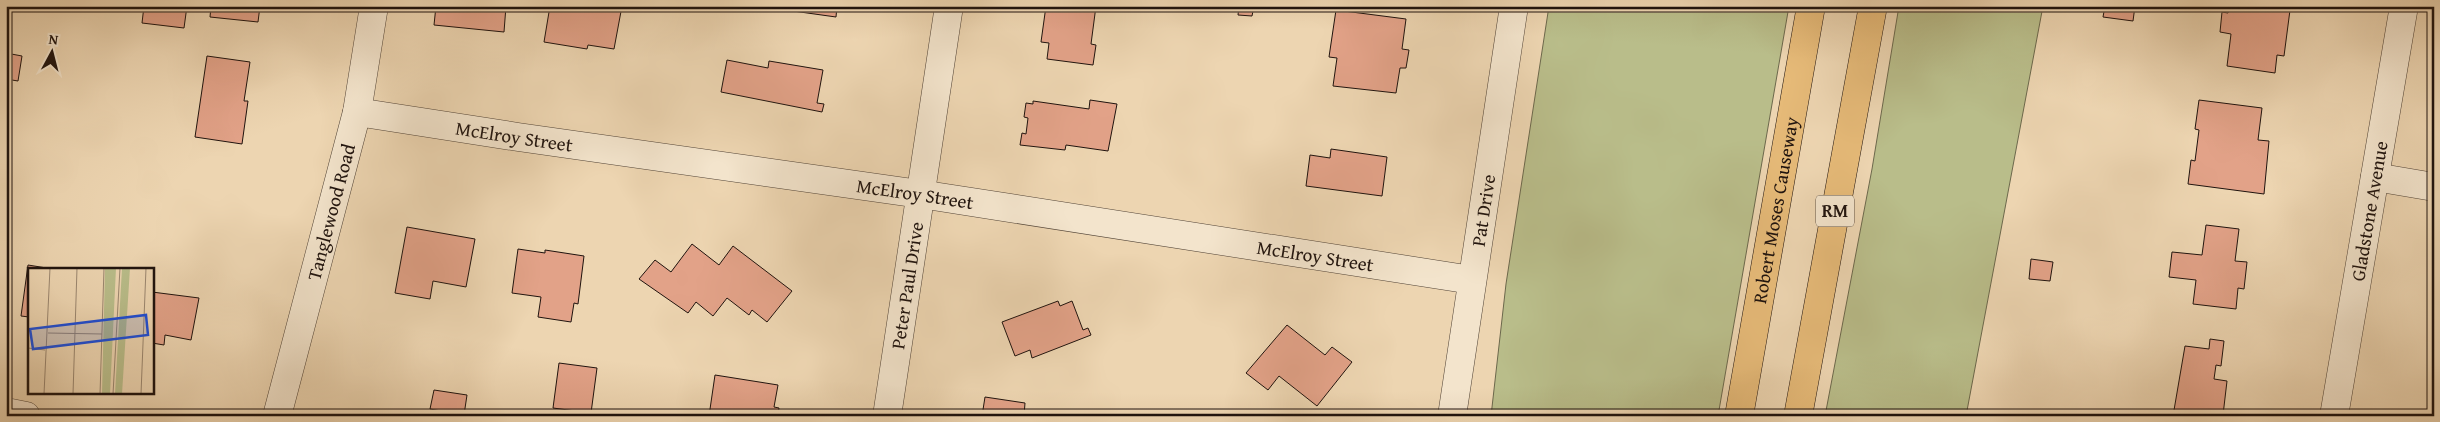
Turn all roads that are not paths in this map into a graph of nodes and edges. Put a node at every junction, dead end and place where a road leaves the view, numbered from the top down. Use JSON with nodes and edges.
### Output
{"nodes":[{"id":1,"x":374,"y":6,"type":"edge"},
{"id":2,"x":949,"y":6,"type":"edge"},
{"id":3,"x":1514,"y":6,"type":"edge"},
{"id":4,"x":1811,"y":6,"type":"edge"},
{"id":5,"x":1873,"y":6,"type":"edge"},
{"id":6,"x":2404,"y":6,"type":"edge"},
{"id":7,"x":357,"y":112,"type":"junction"},
{"id":8,"x":2376,"y":177,"type":"junction"},
{"id":9,"x":2434,"y":187,"type":"edge"},
{"id":10,"x":920,"y":194,"type":"junction"},
{"id":11,"x":1472,"y":280,"type":"junction"},
{"id":12,"x":6,"y":412,"type":"edge"},
{"id":13,"x":26,"y":416,"type":"edge"},
{"id":14,"x":276,"y":416,"type":"edge"},
{"id":15,"x":887,"y":416,"type":"edge"},
{"id":16,"x":1452,"y":416,"type":"edge"},
{"id":17,"x":1740,"y":416,"type":"edge"},
{"id":18,"x":1798,"y":416,"type":"edge"},
{"id":19,"x":2334,"y":416,"type":"edge"}],
"edges":[{"from":1,"to":7,"type":"street","name":"Tanglewood Road"},
{"from":2,"to":10,"type":"street","name":"Peter Paul Drive"},
{"from":3,"to":11,"type":"street","name":"Pat Drive"},
{"from":4,"to":17,"type":"highway","name":"Robert Moses Causeway"},
{"from":5,"to":18,"type":"highway","number":"RM"},
{"from":6,"to":8,"type":"street","name":"Gladstone Avenue"},
{"from":7,"to":10,"type":"street","name":"McElroy Street"},
{"from":7,"to":14,"type":"street","name":"Tanglewood Road"},
{"from":8,"to":9,"type":"street"},
{"from":8,"to":19,"type":"street","name":"Gladstone Avenue"},
{"from":10,"to":11,"type":"street","name":"McElroy Street"},
{"from":10,"to":15,"type":"street","name":"Peter Paul Drive"},
{"from":11,"to":16,"type":"street","name":"Pat Drive"},
{"from":12,"to":13,"type":"street"}]}
